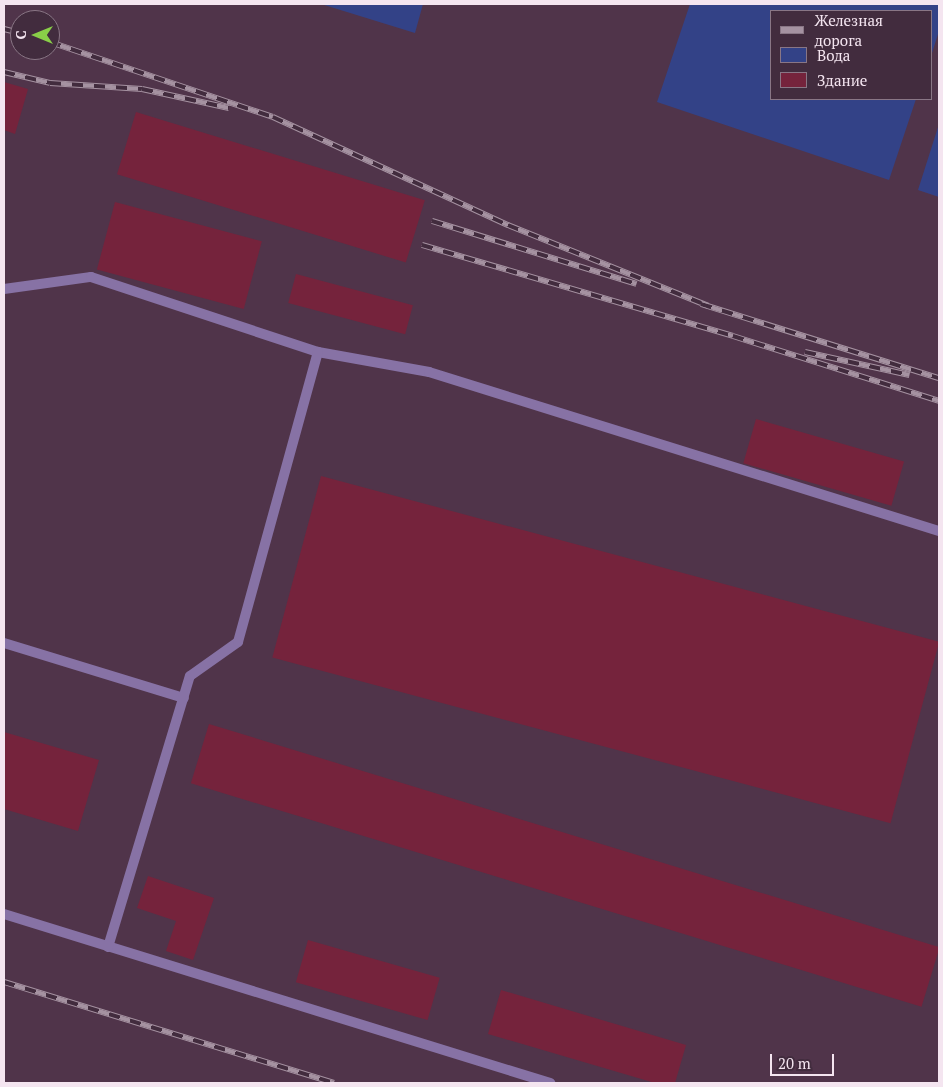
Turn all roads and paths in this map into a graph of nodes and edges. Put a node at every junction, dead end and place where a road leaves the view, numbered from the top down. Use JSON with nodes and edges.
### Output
{"nodes":[{"id":1,"x":4,"y":289,"type":"edge"},
{"id":2,"x":318,"y":352,"type":"junction"},
{"id":3,"x":939,"y":532,"type":"edge"},
{"id":4,"x":4,"y":643,"type":"edge"},
{"id":5,"x":184,"y":698,"type":"junction"},
{"id":6,"x":4,"y":914,"type":"edge"},
{"id":7,"x":108,"y":947,"type":"junction"},
{"id":8,"x":550,"y":1083,"type":"edge"}],
"edges":[{"from":1,"to":2,"type":"lane"},
{"from":2,"to":3,"type":"lane"},
{"from":2,"to":5,"type":"lane"},
{"from":4,"to":5,"type":"lane"},
{"from":5,"to":7,"type":"lane"},
{"from":6,"to":7,"type":"lane"},
{"from":7,"to":8,"type":"lane"}]}
